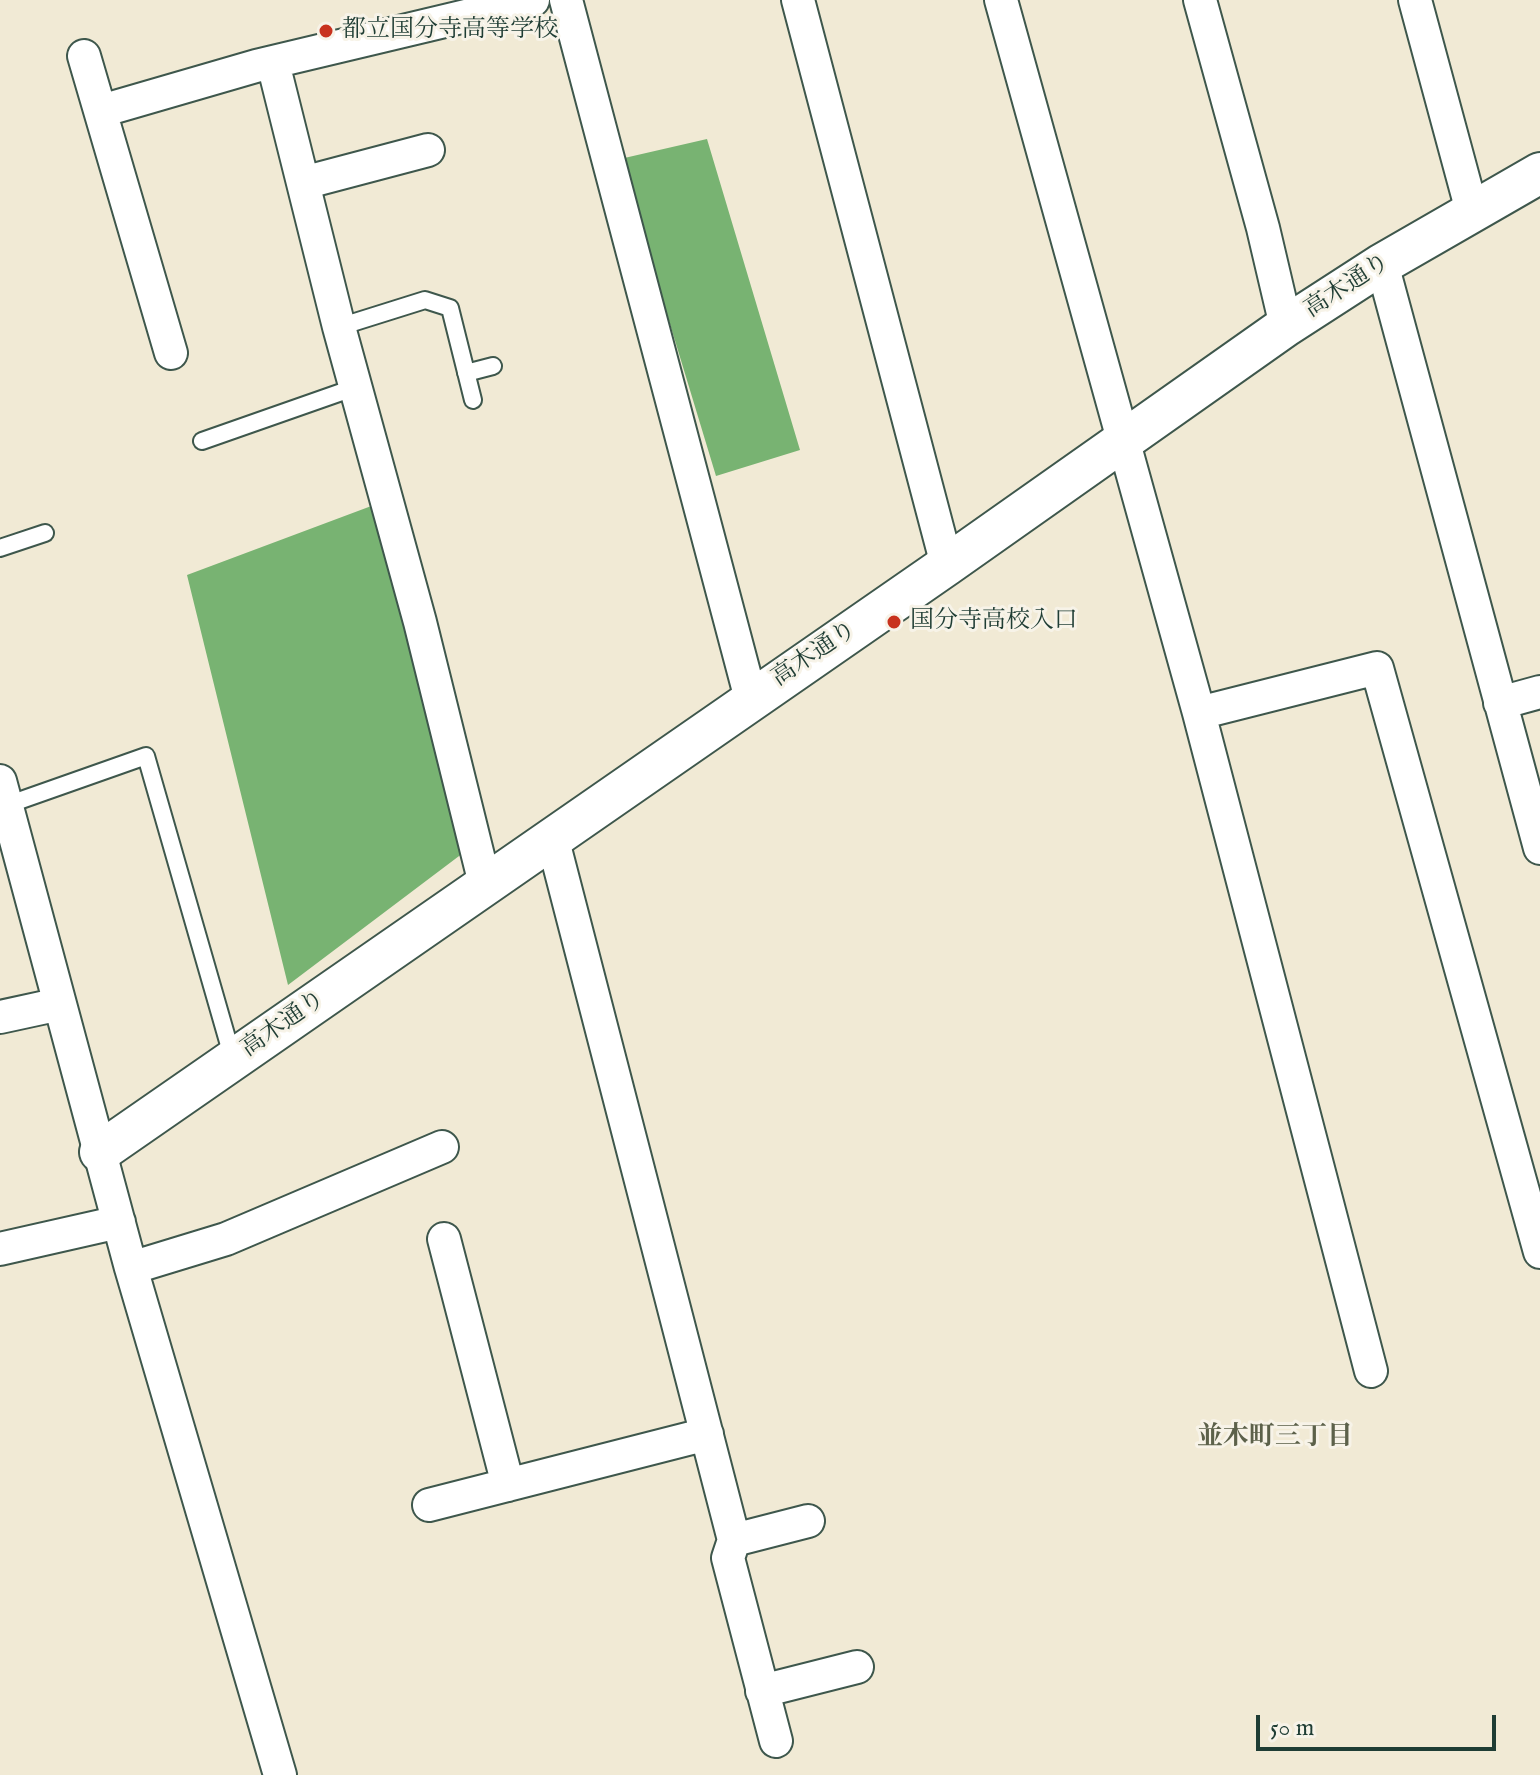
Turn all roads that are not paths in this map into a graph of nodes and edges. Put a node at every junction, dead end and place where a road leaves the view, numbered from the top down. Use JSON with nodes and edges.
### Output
{"nodes":[{"id":1,"x":533,"y":0,"type":"edge"},
{"id":2,"x":566,"y":0,"type":"edge"},
{"id":3,"x":798,"y":0,"type":"edge"},
{"id":4,"x":1001,"y":0,"type":"edge"},
{"id":5,"x":1200,"y":0,"type":"edge"},
{"id":6,"x":1415,"y":0,"type":"edge"},
{"id":7,"x":84,"y":56,"type":"dead end"},
{"id":8,"x":273,"y":63,"type":"junction"},
{"id":9,"x":101,"y":111,"type":"junction"},
{"id":10,"x":428,"y":150,"type":"dead end"},
{"id":11,"x":1540,"y":173,"type":"edge"},
{"id":12,"x":303,"y":183,"type":"junction"},
{"id":13,"x":1472,"y":211,"type":"junction"},
{"id":14,"x":1382,"y":264,"type":"junction"},
{"id":15,"x":1286,"y":326,"type":"junction"},
{"id":16,"x":339,"y":327,"type":"junction"},
{"id":17,"x":171,"y":353,"type":"dead end"},
{"id":18,"x":493,"y":366,"type":"dead end"},
{"id":19,"x":466,"y":373,"type":"junction"},
{"id":20,"x":356,"y":387,"type":"junction"},
{"id":21,"x":473,"y":400,"type":"dead end"},
{"id":22,"x":202,"y":441,"type":"dead end"},
{"id":23,"x":1122,"y":443,"type":"junction"},
{"id":24,"x":45,"y":533,"type":"dead end"},
{"id":25,"x":0,"y":548,"type":"edge"},
{"id":26,"x":947,"y":565,"type":"junction"},
{"id":27,"x":1540,"y":692,"type":"edge"},
{"id":28,"x":751,"y":699,"type":"junction"},
{"id":29,"x":1500,"y":703,"type":"junction"},
{"id":30,"x":1199,"y":713,"type":"junction"},
{"id":31,"x":3,"y":793,"type":"edge"},
{"id":32,"x":1537,"y":829,"type":"edge"},
{"id":33,"x":552,"y":837,"type":"junction"},
{"id":34,"x":485,"y":884,"type":"junction"},
{"id":35,"x":60,"y":1004,"type":"junction"},
{"id":36,"x":0,"y":1017,"type":"edge"},
{"id":37,"x":233,"y":1061,"type":"junction"},
{"id":38,"x":442,"y":1147,"type":"dead end"},
{"id":39,"x":100,"y":1152,"type":"junction"},
{"id":40,"x":119,"y":1222,"type":"junction"},
{"id":41,"x":444,"y":1239,"type":"dead end"},
{"id":42,"x":0,"y":1249,"type":"edge"},
{"id":43,"x":1540,"y":1252,"type":"edge"},
{"id":44,"x":131,"y":1268,"type":"junction"},
{"id":45,"x":1371,"y":1371,"type":"dead end"},
{"id":46,"x":707,"y":1434,"type":"junction"},
{"id":47,"x":508,"y":1485,"type":"junction"},
{"id":48,"x":429,"y":1505,"type":"dead end"},
{"id":49,"x":808,"y":1521,"type":"dead end"},
{"id":50,"x":734,"y":1540,"type":"junction"},
{"id":51,"x":857,"y":1667,"type":"dead end"},
{"id":52,"x":762,"y":1691,"type":"junction"},
{"id":53,"x":776,"y":1741,"type":"dead end"},
{"id":54,"x":280,"y":1775,"type":"edge"}],
"edges":[{"from":1,"to":8,"type":"street"},
{"from":2,"to":28,"type":"street"},
{"from":3,"to":26,"type":"street"},
{"from":4,"to":23,"type":"street"},
{"from":5,"to":15,"type":"street"},
{"from":6,"to":13,"type":"street"},
{"from":7,"to":9,"type":"street"},
{"from":8,"to":9,"type":"street"},
{"from":8,"to":12,"type":"street"},
{"from":9,"to":17,"type":"street"},
{"from":10,"to":12,"type":"street"},
{"from":11,"to":13,"type":"street","name":"高木通り"},
{"from":12,"to":16,"type":"street"},
{"from":13,"to":14,"type":"street","name":"高木通り"},
{"from":14,"to":15,"type":"street","name":"高木通り"},
{"from":14,"to":29,"type":"street"},
{"from":15,"to":23,"type":"street","name":"高木通り"},
{"from":16,"to":19,"type":"lane"},
{"from":16,"to":20,"type":"street"},
{"from":18,"to":19,"type":"lane"},
{"from":19,"to":21,"type":"lane"},
{"from":20,"to":22,"type":"lane"},
{"from":20,"to":34,"type":"street"},
{"from":23,"to":26,"type":"street","name":"高木通り"},
{"from":23,"to":30,"type":"street"},
{"from":24,"to":25,"type":"lane"},
{"from":26,"to":28,"type":"street","name":"高木通り"},
{"from":27,"to":29,"type":"street"},
{"from":28,"to":33,"type":"street","name":"高木通り"},
{"from":29,"to":32,"type":"street"},
{"from":30,"to":43,"type":"street"},
{"from":30,"to":45,"type":"street"},
{"from":31,"to":35,"type":"street"},
{"from":31,"to":37,"type":"lane"},
{"from":33,"to":34,"type":"street","name":"高木通り"},
{"from":33,"to":46,"type":"street"},
{"from":34,"to":37,"type":"street","name":"高木通り"},
{"from":35,"to":36,"type":"street"},
{"from":35,"to":39,"type":"street"},
{"from":37,"to":39,"type":"street","name":"高木通り"},
{"from":38,"to":44,"type":"street"},
{"from":39,"to":40,"type":"street"},
{"from":40,"to":42,"type":"street"},
{"from":40,"to":44,"type":"street"},
{"from":41,"to":47,"type":"street"},
{"from":44,"to":54,"type":"street"},
{"from":46,"to":47,"type":"street"},
{"from":46,"to":50,"type":"street"},
{"from":47,"to":48,"type":"street"},
{"from":49,"to":50,"type":"street"},
{"from":50,"to":52,"type":"street"},
{"from":51,"to":52,"type":"street"},
{"from":52,"to":53,"type":"street"}]}
